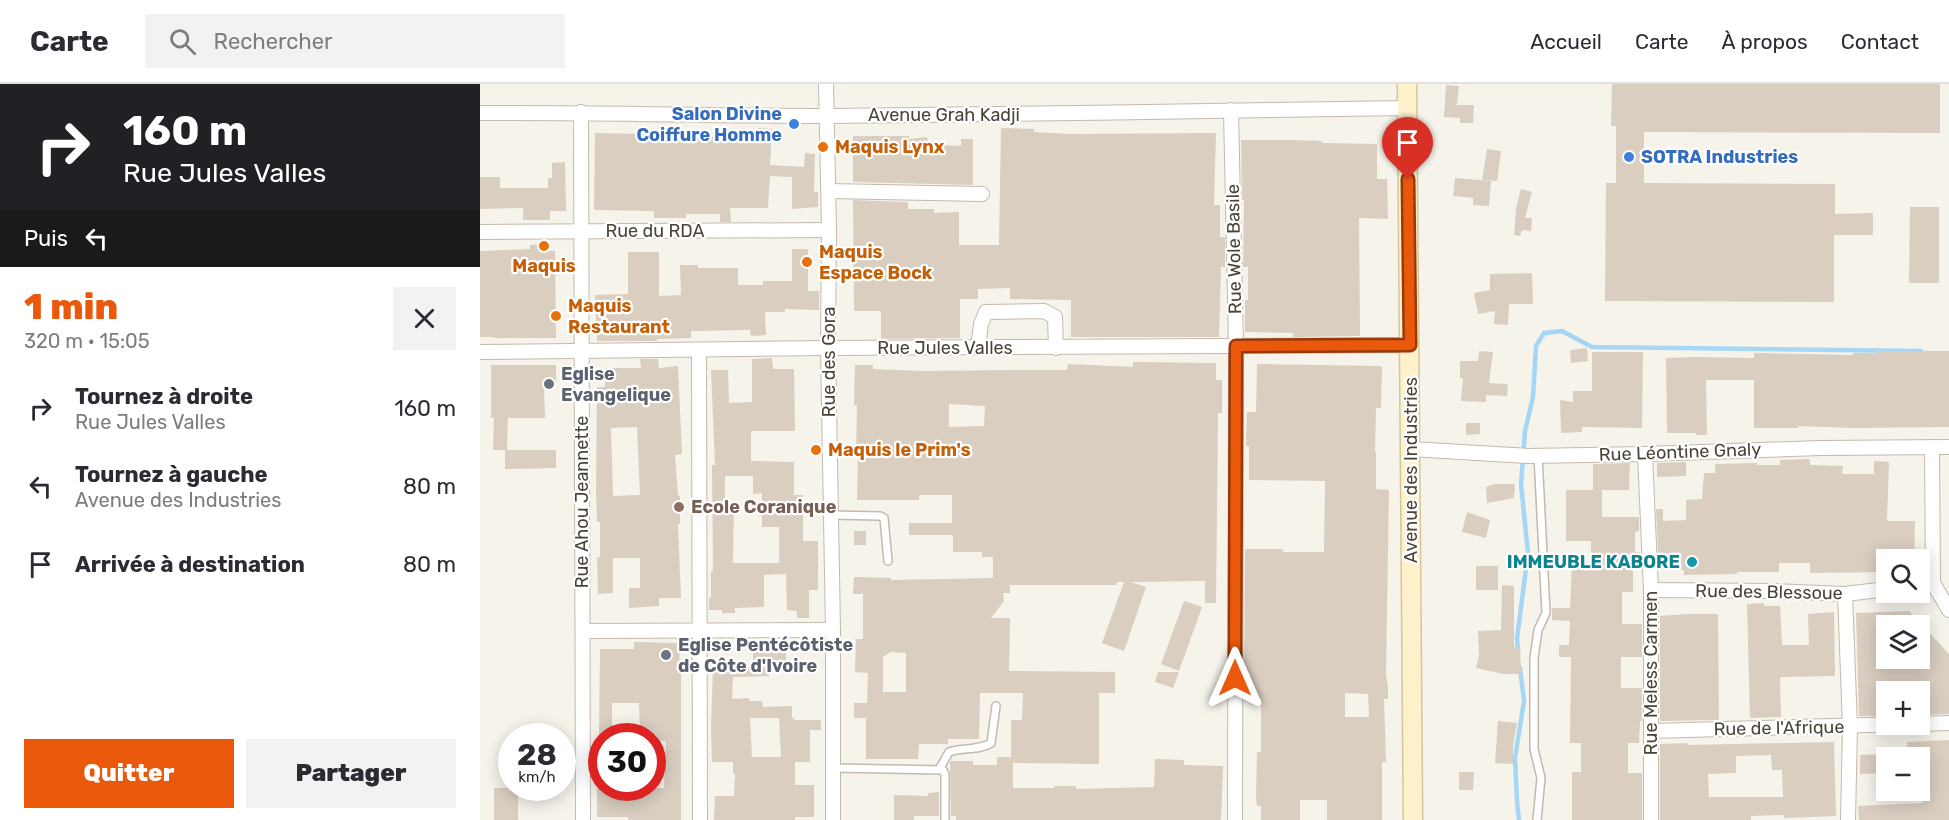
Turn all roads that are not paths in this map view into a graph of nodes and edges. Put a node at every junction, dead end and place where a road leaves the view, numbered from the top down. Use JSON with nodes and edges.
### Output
{"nodes":[{"id":1,"x":826,"y":84,"type":"edge"},
{"id":2,"x":1407,"y":84,"type":"edge"},
{"id":3,"x":1407,"y":108,"type":"junction"},
{"id":4,"x":1231,"y":110,"type":"junction"},
{"id":5,"x":581,"y":112,"type":"junction"},
{"id":6,"x":480,"y":113,"type":"edge"},
{"id":7,"x":827,"y":116,"type":"junction"},
{"id":8,"x":828,"y":191,"type":"junction"},
{"id":9,"x":982,"y":194,"type":"dead end"},
{"id":10,"x":830,"y":230,"type":"junction"},
{"id":11,"x":582,"y":231,"type":"junction"},
{"id":12,"x":480,"y":232,"type":"edge"},
{"id":13,"x":1410,"y":345,"type":"junction"},
{"id":14,"x":1236,"y":346,"type":"junction"},
{"id":15,"x":828,"y":348,"type":"junction"},
{"id":16,"x":978,"y":348,"type":"junction"},
{"id":17,"x":1056,"y":348,"type":"junction"},
{"id":18,"x":699,"y":351,"type":"junction"},
{"id":19,"x":480,"y":352,"type":"edge"},
{"id":20,"x":582,"y":352,"type":"junction"},
{"id":21,"x":1932,"y":447,"type":"junction"},
{"id":22,"x":1949,"y":447,"type":"edge"},
{"id":23,"x":1411,"y":449,"type":"junction"},
{"id":24,"x":1646,"y":454,"type":"junction"},
{"id":25,"x":1533,"y":455,"type":"junction"},
{"id":26,"x":831,"y":515,"type":"junction"},
{"id":27,"x":1928,"y":549,"type":"edge"},
{"id":28,"x":888,"y":561,"type":"dead end"},
{"id":29,"x":1930,"y":588,"type":"edge"},
{"id":30,"x":1651,"y":590,"type":"junction"},
{"id":31,"x":1876,"y":590,"type":"edge"},
{"id":32,"x":1845,"y":594,"type":"junction"},
{"id":33,"x":1949,"y":610,"type":"edge"},
{"id":34,"x":699,"y":630,"type":"junction"},
{"id":35,"x":833,"y":630,"type":"junction"},
{"id":36,"x":582,"y":631,"type":"junction"},
{"id":37,"x":996,"y":706,"type":"dead end"},
{"id":38,"x":1949,"y":723,"type":"edge"},
{"id":39,"x":1930,"y":724,"type":"edge"},
{"id":40,"x":1876,"y":726,"type":"edge"},
{"id":41,"x":1850,"y":727,"type":"junction"},
{"id":42,"x":1651,"y":731,"type":"junction"},
{"id":43,"x":833,"y":768,"type":"junction"},
{"id":44,"x":940,"y":768,"type":"junction"},
{"id":45,"x":583,"y":820,"type":"edge"},
{"id":46,"x":700,"y":820,"type":"edge"},
{"id":47,"x":833,"y":820,"type":"edge"},
{"id":48,"x":945,"y":820,"type":"edge"},
{"id":49,"x":1235,"y":820,"type":"edge"},
{"id":50,"x":1413,"y":820,"type":"edge"},
{"id":51,"x":1537,"y":820,"type":"edge"},
{"id":52,"x":1651,"y":820,"type":"edge"},
{"id":53,"x":1848,"y":820,"type":"edge"}],
"edges":[{"from":1,"to":7,"type":"street","name":"Rue des Gora"},
{"from":2,"to":3,"type":"street","name":"Avenue des Industries"},
{"from":3,"to":4,"type":"street","name":"Avenue Grah Kadji"},
{"from":3,"to":13,"type":"street","name":"Avenue des Industries"},
{"from":4,"to":7,"type":"street","name":"Avenue Grah Kadji"},
{"from":4,"to":14,"type":"street","name":"Rue Wole Basile"},
{"from":5,"to":6,"type":"street","name":"Avenue Grah Kadji"},
{"from":5,"to":7,"type":"street","name":"Avenue Grah Kadji"},
{"from":5,"to":11,"type":"street","name":"Rue Ahou Jeannette"},
{"from":7,"to":8,"type":"street","name":"Rue des Gora"},
{"from":8,"to":9,"type":"street"},
{"from":8,"to":10,"type":"street","name":"Rue des Gora"},
{"from":10,"to":11,"type":"street","name":"Rue du RDA"},
{"from":10,"to":15,"type":"street","name":"Rue des Gora"},
{"from":11,"to":12,"type":"street","name":"Rue du RDA"},
{"from":11,"to":20,"type":"street","name":"Rue Ahou Jeannette"},
{"from":13,"to":14,"type":"street","name":"Rue Jules Valles"},
{"from":13,"to":23,"type":"street","name":"Avenue des Industries"},
{"from":14,"to":17,"type":"street","name":"Rue Jules Valles"},
{"from":14,"to":49,"type":"street","name":"Rue Wole Basile"},
{"from":15,"to":16,"type":"street","name":"Rue Jules Valles"},
{"from":15,"to":18,"type":"street","name":"Rue Jules Valles"},
{"from":15,"to":26,"type":"street","name":"Rue des Gora"},
{"from":16,"to":17,"type":"street","name":"Rue Jules Valles"},
{"from":16,"to":17,"type":"street"},
{"from":18,"to":20,"type":"street","name":"Rue Jules Valles"},
{"from":18,"to":34,"type":"street"},
{"from":19,"to":20,"type":"street","name":"Rue Jules Valles"},
{"from":20,"to":36,"type":"street","name":"Rue Ahou Jeannette"},
{"from":21,"to":22,"type":"street","name":"Rue Léontine Gnaly"},
{"from":21,"to":24,"type":"street","name":"Rue Léontine Gnaly"},
{"from":21,"to":27,"type":"street"},
{"from":23,"to":25,"type":"street","name":"Rue Léontine Gnaly"},
{"from":23,"to":50,"type":"street","name":"Avenue des Industries"},
{"from":24,"to":25,"type":"street","name":"Rue Léontine Gnaly"},
{"from":24,"to":30,"type":"street","name":"Rue Meless Carmen"},
{"from":25,"to":51,"type":"lane"},
{"from":26,"to":28,"type":"lane"},
{"from":26,"to":35,"type":"street","name":"Rue des Gora"},
{"from":29,"to":33,"type":"street"},
{"from":30,"to":32,"type":"street","name":"Rue des Blessoue"},
{"from":30,"to":42,"type":"street","name":"Rue Meless Carmen"},
{"from":31,"to":32,"type":"street","name":"Rue des Blessoue"},
{"from":32,"to":41,"type":"street"},
{"from":34,"to":35,"type":"street"},
{"from":34,"to":36,"type":"street"},
{"from":34,"to":46,"type":"street"},
{"from":35,"to":43,"type":"street","name":"Rue des Gora"},
{"from":36,"to":45,"type":"street","name":"Rue Ahou Jeannette"},
{"from":37,"to":44,"type":"lane"},
{"from":38,"to":39,"type":"street"},
{"from":40,"to":41,"type":"street","name":"Rue de l'Afrique"},
{"from":41,"to":42,"type":"street","name":"Rue de l'Afrique"},
{"from":41,"to":53,"type":"street"},
{"from":42,"to":52,"type":"street","name":"Rue Meless Carmen"},
{"from":43,"to":44,"type":"lane"},
{"from":43,"to":47,"type":"street","name":"Rue des Gora"},
{"from":44,"to":48,"type":"lane"}]}
